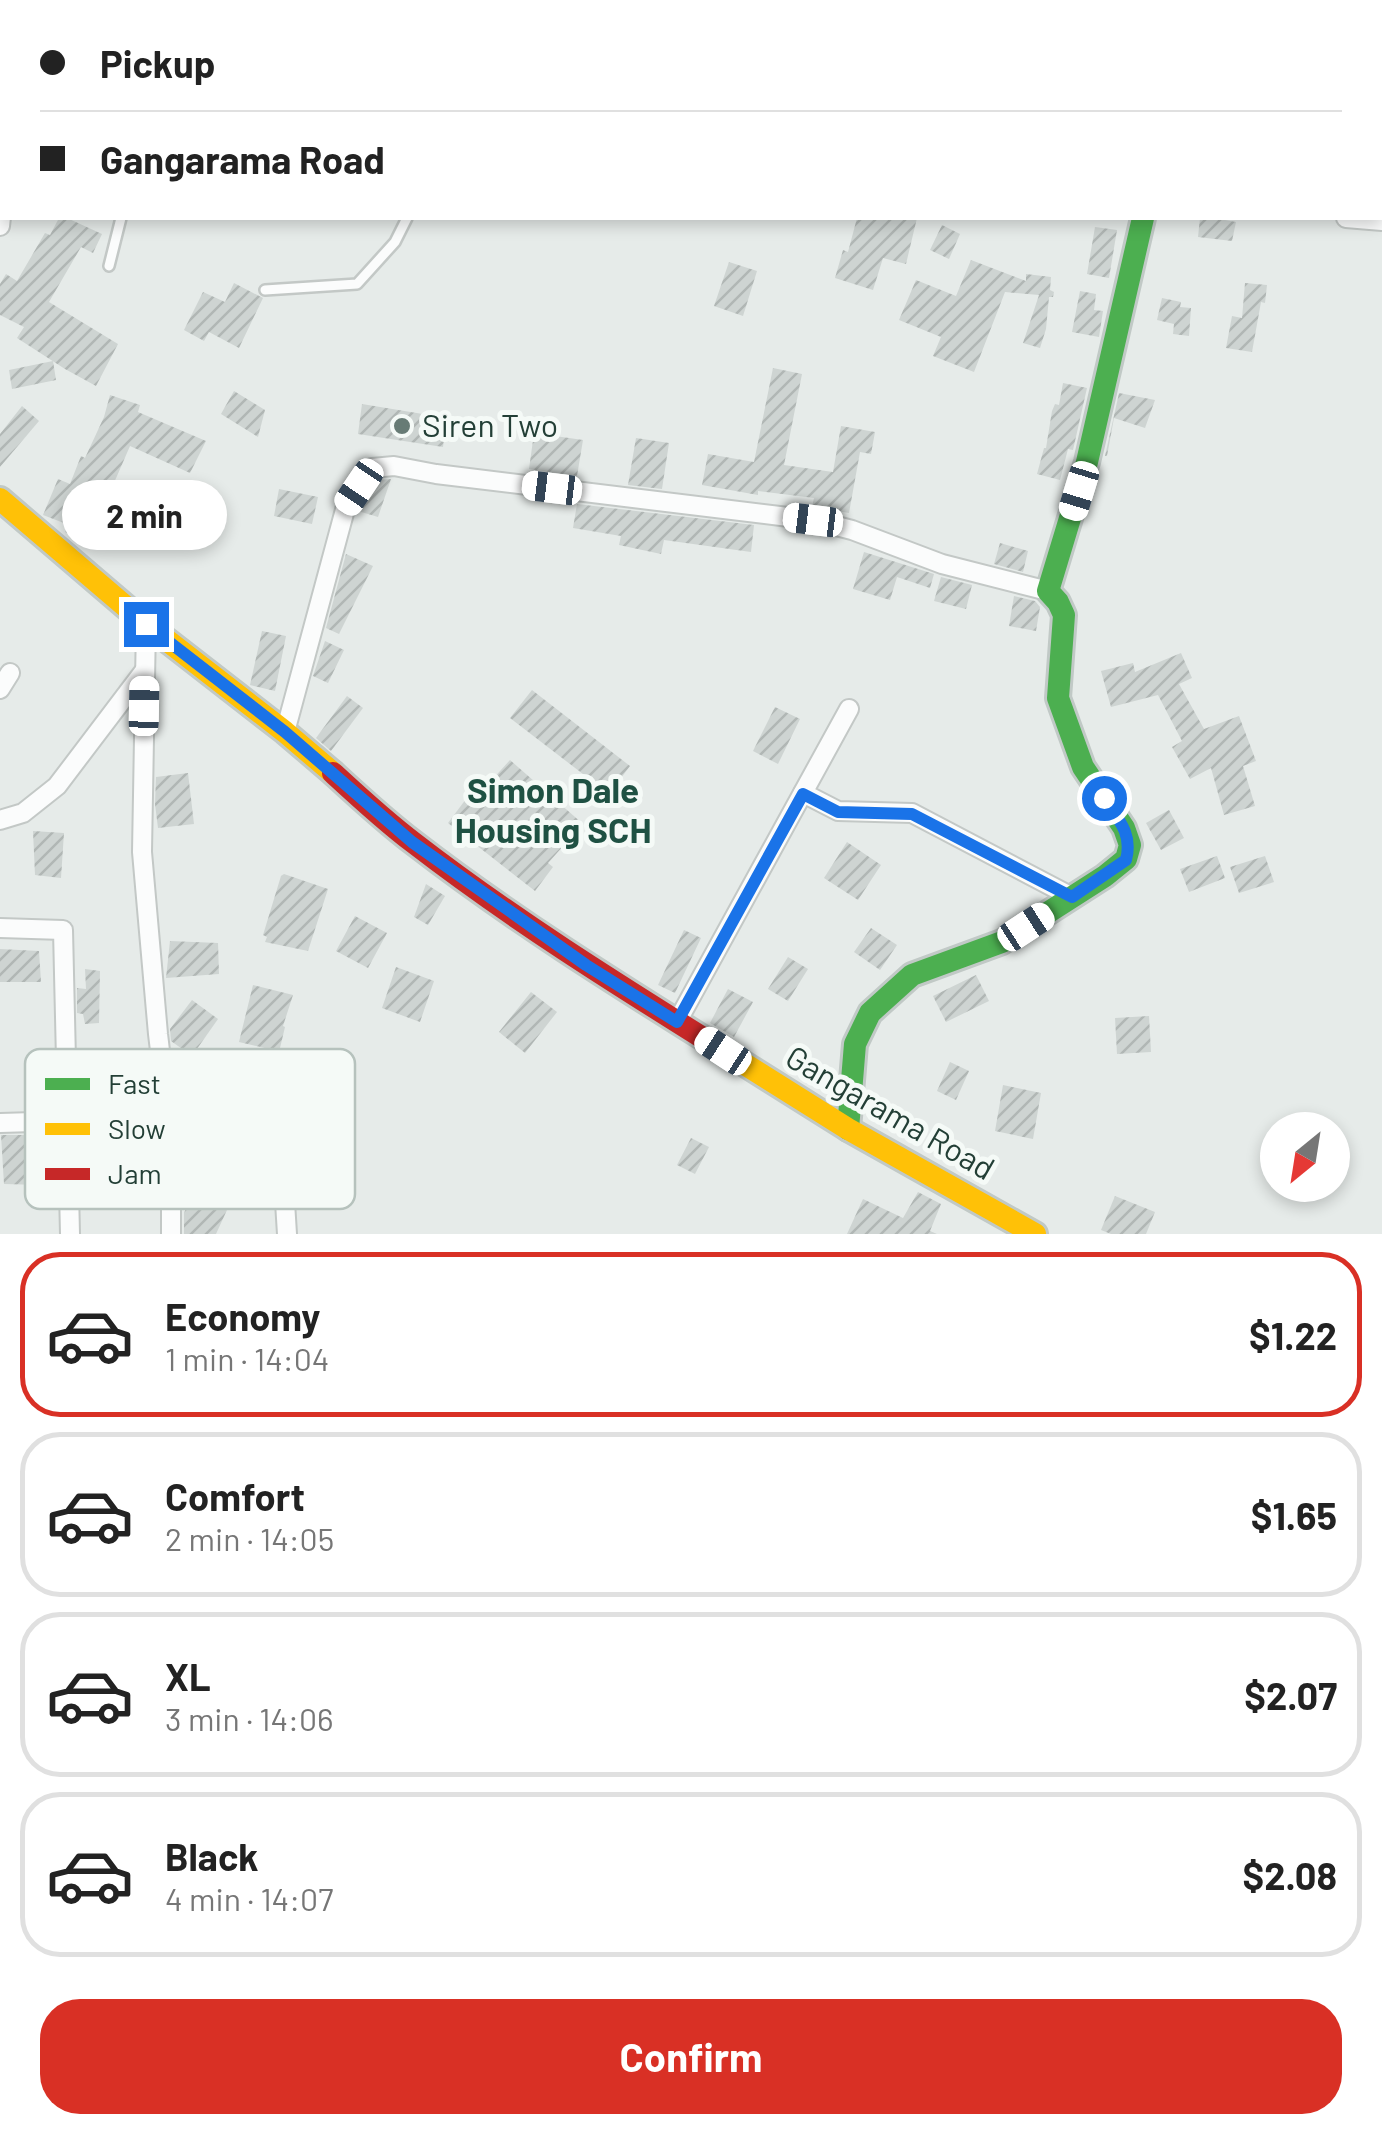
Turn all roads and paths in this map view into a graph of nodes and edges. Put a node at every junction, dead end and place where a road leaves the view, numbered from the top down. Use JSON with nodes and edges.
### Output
{"nodes":[{"id":1,"x":120,"y":220,"type":"edge"},
{"id":2,"x":405,"y":220,"type":"edge"},
{"id":3,"x":1144,"y":220,"type":"edge"},
{"id":4,"x":109,"y":266,"type":"dead end"},
{"id":5,"x":266,"y":290,"type":"dead end"},
{"id":6,"x":0,"y":499,"type":"edge"},
{"id":7,"x":1048,"y":592,"type":"junction"},
{"id":8,"x":146,"y":624,"type":"junction"},
{"id":9,"x":145,"y":670,"type":"junction"},
{"id":10,"x":849,"y":709,"type":"dead end"},
{"id":11,"x":285,"y":732,"type":"junction"},
{"id":12,"x":803,"y":794,"type":"junction"},
{"id":13,"x":0,"y":820,"type":"edge"},
{"id":14,"x":1072,"y":897,"type":"junction"},
{"id":15,"x":0,"y":928,"type":"edge"},
{"id":16,"x":677,"y":1022,"type":"junction"},
{"id":17,"x":65,"y":1049,"type":"edge"},
{"id":18,"x":160,"y":1049,"type":"edge"},
{"id":19,"x":25,"y":1122,"type":"edge"},
{"id":20,"x":0,"y":1123,"type":"edge"},
{"id":21,"x":848,"y":1129,"type":"junction"},
{"id":22,"x":69,"y":1209,"type":"edge"},
{"id":23,"x":285,"y":1209,"type":"edge"},
{"id":24,"x":70,"y":1234,"type":"edge"},
{"id":25,"x":287,"y":1234,"type":"edge"},
{"id":26,"x":1032,"y":1234,"type":"edge"}],
"edges":[{"from":1,"to":4,"type":"lane"},
{"from":2,"to":5,"type":"lane"},
{"from":3,"to":7,"type":"street"},
{"from":6,"to":8,"type":"street","name":"Gangarama Road"},
{"from":7,"to":11,"type":"street"},
{"from":7,"to":14,"type":"street"},
{"from":8,"to":9,"type":"street"},
{"from":8,"to":11,"type":"street","name":"Gangarama Road"},
{"from":9,"to":13,"type":"street"},
{"from":9,"to":18,"type":"street"},
{"from":10,"to":12,"type":"street"},
{"from":11,"to":16,"type":"street","name":"Gangarama Road"},
{"from":12,"to":14,"type":"street"},
{"from":12,"to":16,"type":"street"},
{"from":14,"to":21,"type":"street"},
{"from":15,"to":17,"type":"street"},
{"from":16,"to":21,"type":"street","name":"Gangarama Road"},
{"from":19,"to":20,"type":"street"},
{"from":21,"to":26,"type":"street","name":"Gangarama Road"},
{"from":22,"to":24,"type":"street"},
{"from":23,"to":25,"type":"street"}]}
